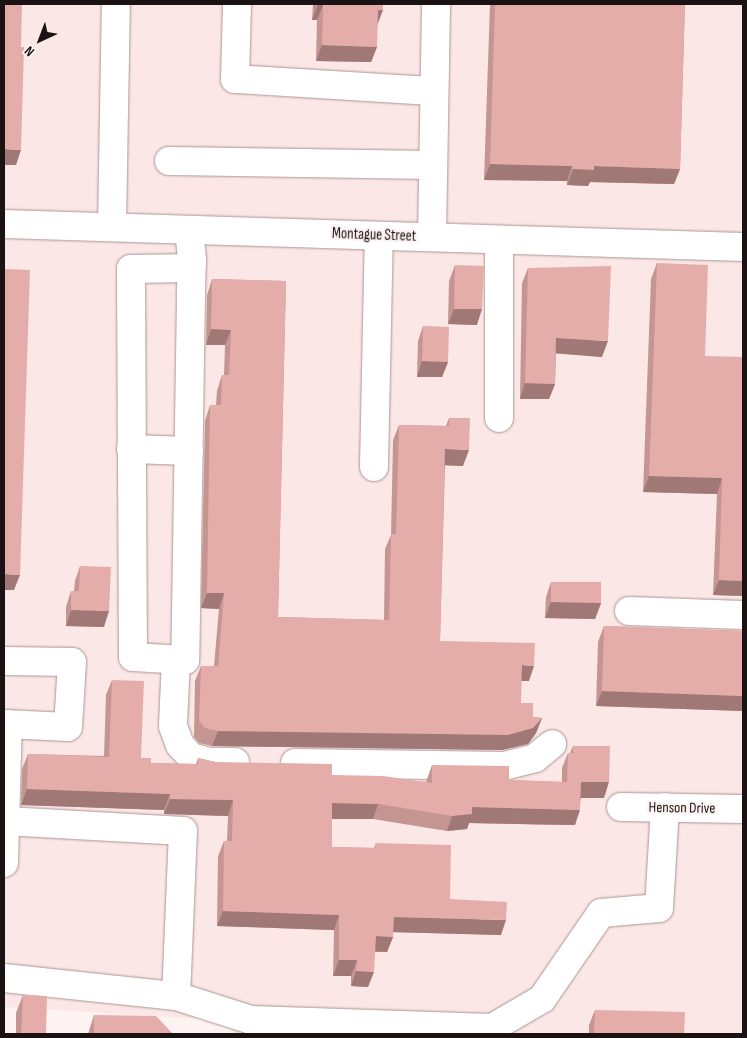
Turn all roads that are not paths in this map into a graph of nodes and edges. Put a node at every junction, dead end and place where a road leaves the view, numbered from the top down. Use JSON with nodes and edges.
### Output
{"nodes":[{"id":1,"x":116,"y":4,"type":"edge"},
{"id":2,"x":237,"y":4,"type":"edge"},
{"id":3,"x":436,"y":4,"type":"edge"},
{"id":4,"x":434,"y":91,"type":"junction"},
{"id":5,"x":169,"y":161,"type":"dead end"},
{"id":6,"x":433,"y":165,"type":"junction"},
{"id":7,"x":4,"y":224,"type":"edge"},
{"id":8,"x":112,"y":227,"type":"junction"},
{"id":9,"x":189,"y":230,"type":"junction"},
{"id":10,"x":379,"y":236,"type":"junction"},
{"id":11,"x":432,"y":237,"type":"junction"},
{"id":12,"x":499,"y":240,"type":"junction"},
{"id":13,"x":743,"y":248,"type":"edge"},
{"id":14,"x":192,"y":268,"type":"junction"},
{"id":15,"x":499,"y":418,"type":"dead end"},
{"id":16,"x":131,"y":449,"type":"junction"},
{"id":17,"x":189,"y":451,"type":"junction"},
{"id":18,"x":374,"y":467,"type":"dead end"},
{"id":19,"x":629,"y":611,"type":"dead end"},
{"id":20,"x":743,"y":615,"type":"edge"},
{"id":21,"x":176,"y":659,"type":"junction"},
{"id":22,"x":4,"y":660,"type":"edge"},
{"id":23,"x":6,"y":724,"type":"edge"},
{"id":24,"x":552,"y":744,"type":"dead end"},
{"id":25,"x":621,"y":807,"type":"dead end"},
{"id":26,"x":665,"y":807,"type":"junction"},
{"id":27,"x":743,"y":809,"type":"edge"},
{"id":28,"x":5,"y":821,"type":"junction"},
{"id":29,"x":4,"y":863,"type":"edge"},
{"id":30,"x":4,"y":978,"type":"edge"},
{"id":31,"x":176,"y":996,"type":"junction"}],
"edges":[{"from":1,"to":8,"type":"street"},
{"from":2,"to":4,"type":"street"},
{"from":3,"to":4,"type":"street"},
{"from":4,"to":6,"type":"street"},
{"from":5,"to":6,"type":"street"},
{"from":6,"to":11,"type":"street"},
{"from":7,"to":8,"type":"street","name":"Montague Street"},
{"from":8,"to":9,"type":"street","name":"Montague Street"},
{"from":9,"to":10,"type":"street","name":"Montague Street"},
{"from":9,"to":14,"type":"street"},
{"from":10,"to":11,"type":"street","name":"Montague Street"},
{"from":10,"to":18,"type":"street"},
{"from":11,"to":12,"type":"street","name":"Montague Street"},
{"from":12,"to":13,"type":"street","name":"Montague Street"},
{"from":12,"to":15,"type":"street"},
{"from":14,"to":16,"type":"street"},
{"from":14,"to":17,"type":"street"},
{"from":16,"to":17,"type":"street"},
{"from":16,"to":21,"type":"street"},
{"from":17,"to":21,"type":"street"},
{"from":19,"to":20,"type":"street"},
{"from":21,"to":24,"type":"street"},
{"from":22,"to":23,"type":"street"},
{"from":23,"to":28,"type":"street"},
{"from":25,"to":26,"type":"street","name":"Henson Drive"},
{"from":26,"to":27,"type":"street","name":"Henson Drive"},
{"from":26,"to":31,"type":"street"},
{"from":28,"to":29,"type":"street"},
{"from":28,"to":31,"type":"street"},
{"from":30,"to":31,"type":"street"}]}
